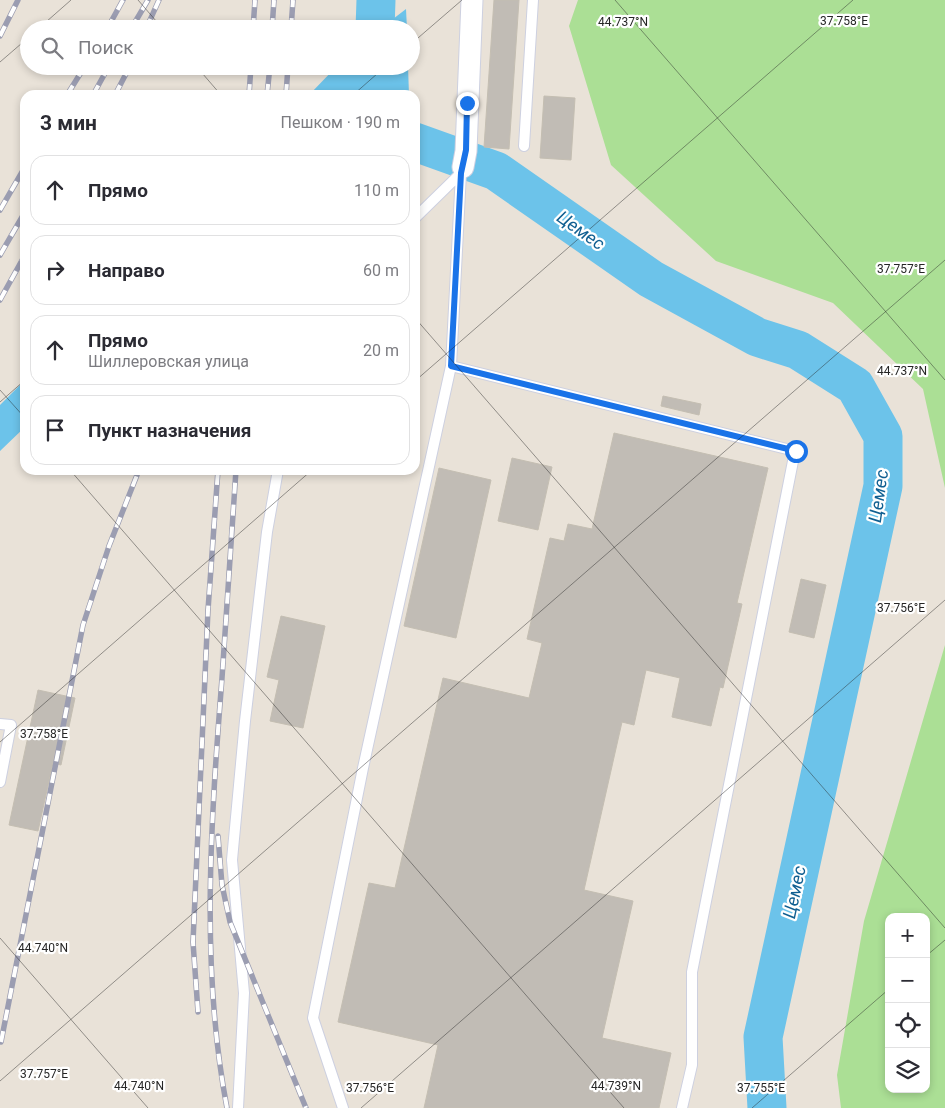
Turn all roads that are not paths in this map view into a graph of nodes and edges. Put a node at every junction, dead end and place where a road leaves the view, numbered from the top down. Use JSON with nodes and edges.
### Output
{"nodes":[{"id":1,"x":472,"y":0,"type":"edge"},
{"id":2,"x":533,"y":0,"type":"edge"},
{"id":3,"x":524,"y":146,"type":"dead end"},
{"id":4,"x":463,"y":163,"type":"junction"},
{"id":5,"x":420,"y":212,"type":"edge"},
{"id":6,"x":451,"y":366,"type":"junction"},
{"id":7,"x":277,"y":475,"type":"edge"},
{"id":8,"x":0,"y":724,"type":"edge"},
{"id":9,"x":0,"y":782,"type":"edge"},
{"id":10,"x":238,"y":1108,"type":"edge"},
{"id":11,"x":343,"y":1108,"type":"edge"},
{"id":12,"x":682,"y":1108,"type":"edge"}],
"edges":[{"from":1,"to":4,"type":"street"},
{"from":2,"to":3,"type":"lane"},
{"from":4,"to":5,"type":"lane"},
{"from":4,"to":6,"type":"lane"},
{"from":6,"to":11,"type":"lane"},
{"from":6,"to":12,"type":"lane"},
{"from":7,"to":10,"type":"lane"},
{"from":8,"to":9,"type":"lane"}]}
